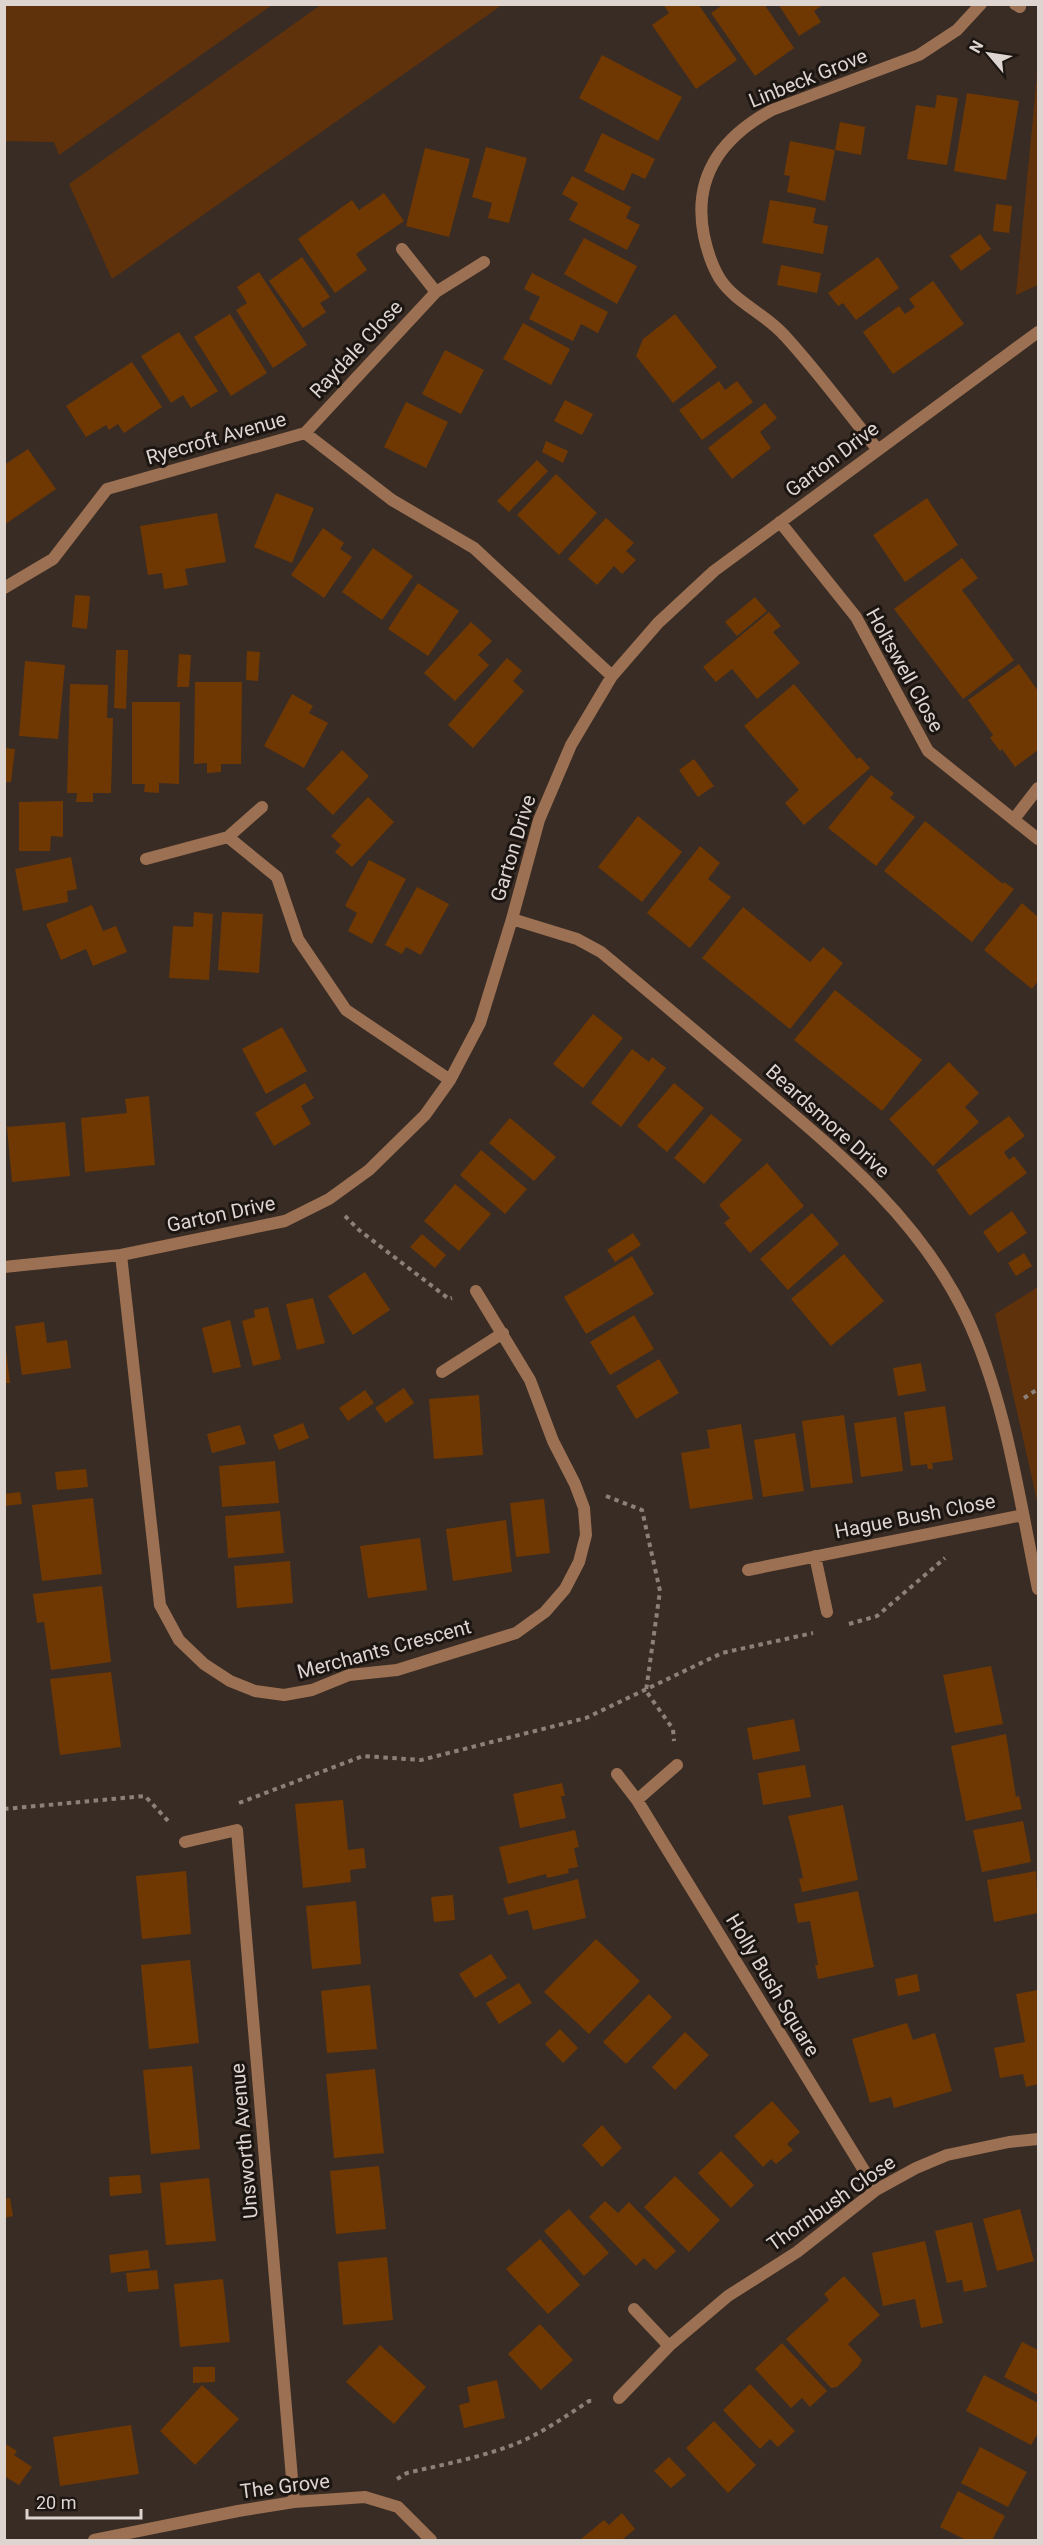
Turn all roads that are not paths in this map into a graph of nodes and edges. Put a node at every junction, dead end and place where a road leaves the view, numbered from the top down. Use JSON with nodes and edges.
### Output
{"nodes":[{"id":1,"x":981,"y":4,"type":"edge"},
{"id":2,"x":402,"y":249,"type":"dead end"},
{"id":3,"x":484,"y":262,"type":"dead end"},
{"id":4,"x":436,"y":292,"type":"junction"},
{"id":5,"x":1038,"y":332,"type":"edge"},
{"id":6,"x":305,"y":433,"type":"junction"},
{"id":7,"x":878,"y":450,"type":"junction"},
{"id":8,"x":780,"y":522,"type":"junction"},
{"id":9,"x":4,"y":588,"type":"edge"},
{"id":10,"x":612,"y":676,"type":"junction"},
{"id":11,"x":1038,"y":788,"type":"edge"},
{"id":12,"x":262,"y":807,"type":"dead end"},
{"id":13,"x":1014,"y":819,"type":"junction"},
{"id":14,"x":228,"y":837,"type":"junction"},
{"id":15,"x":1038,"y":839,"type":"edge"},
{"id":16,"x":147,"y":859,"type":"dead end"},
{"id":17,"x":512,"y":919,"type":"junction"},
{"id":18,"x":450,"y":1080,"type":"junction"},
{"id":19,"x":121,"y":1255,"type":"junction"},
{"id":20,"x":4,"y":1267,"type":"edge"},
{"id":21,"x":476,"y":1291,"type":"road end"},
{"id":22,"x":502,"y":1333,"type":"junction"},
{"id":23,"x":442,"y":1372,"type":"dead end"},
{"id":24,"x":1023,"y":1515,"type":"junction"},
{"id":25,"x":815,"y":1556,"type":"junction"},
{"id":26,"x":748,"y":1570,"type":"dead end"},
{"id":27,"x":1038,"y":1590,"type":"edge"},
{"id":28,"x":827,"y":1612,"type":"dead end"},
{"id":29,"x":677,"y":1765,"type":"road end"},
{"id":30,"x":617,"y":1774,"type":"dead end"},
{"id":31,"x":637,"y":1800,"type":"junction"},
{"id":32,"x":185,"y":1842,"type":"dead end"},
{"id":33,"x":1038,"y":2139,"type":"edge"},
{"id":34,"x":876,"y":2190,"type":"junction"},
{"id":35,"x":634,"y":2308,"type":"dead end"},
{"id":36,"x":669,"y":2346,"type":"junction"},
{"id":37,"x":619,"y":2398,"type":"road end"},
{"id":38,"x":294,"y":2502,"type":"junction"},
{"id":39,"x":94,"y":2541,"type":"edge"},
{"id":40,"x":431,"y":2541,"type":"edge"}],
"edges":[{"from":1,"to":7,"type":"street","name":"Linbeck Grove"},
{"from":2,"to":4,"type":"street"},
{"from":3,"to":4,"type":"street","name":"Raydale Close"},
{"from":4,"to":6,"type":"street","name":"Raydale Close"},
{"from":5,"to":7,"type":"street","name":"Garton Drive"},
{"from":6,"to":9,"type":"street","name":"Ryecroft Avenue"},
{"from":6,"to":10,"type":"street","name":"Ryecroft Avenue"},
{"from":7,"to":8,"type":"street","name":"Garton Drive"},
{"from":8,"to":10,"type":"street","name":"Garton Drive"},
{"from":8,"to":13,"type":"street","name":"Holtswell Close"},
{"from":10,"to":17,"type":"street","name":"Garton Drive"},
{"from":11,"to":13,"type":"street"},
{"from":12,"to":14,"type":"street"},
{"from":13,"to":15,"type":"street","name":"Holtswell Close"},
{"from":14,"to":16,"type":"street"},
{"from":14,"to":18,"type":"street"},
{"from":17,"to":18,"type":"street","name":"Garton Drive"},
{"from":17,"to":24,"type":"street","name":"Beardsmore Drive"},
{"from":18,"to":19,"type":"street","name":"Garton Drive"},
{"from":19,"to":20,"type":"street","name":"Garton Drive"},
{"from":19,"to":22,"type":"street","name":"Merchants Crescent"},
{"from":21,"to":22,"type":"street","name":"Merchants Crescent"},
{"from":22,"to":23,"type":"street"},
{"from":24,"to":25,"type":"street","name":"Hague Bush Close"},
{"from":24,"to":27,"type":"street","name":"Beardsmore Drive"},
{"from":25,"to":26,"type":"street","name":"Hague Bush Close"},
{"from":25,"to":28,"type":"street","name":"Hague Bush Close"},
{"from":29,"to":31,"type":"street"},
{"from":30,"to":31,"type":"street","name":"Holly Bush Square"},
{"from":31,"to":34,"type":"street","name":"Holly Bush Square"},
{"from":32,"to":38,"type":"street","name":"Unsworth Avenue"},
{"from":33,"to":34,"type":"street","name":"Thornbush Close"},
{"from":34,"to":36,"type":"street","name":"Thornbush Close"},
{"from":35,"to":36,"type":"street"},
{"from":36,"to":37,"type":"street","name":"Thornbush Close"},
{"from":38,"to":39,"type":"street","name":"The Grove"},
{"from":38,"to":40,"type":"street","name":"The Grove"}]}
